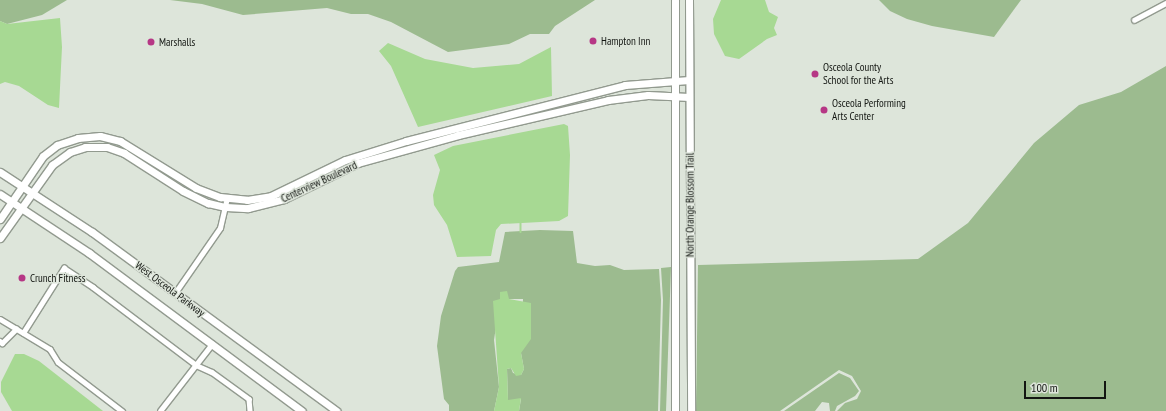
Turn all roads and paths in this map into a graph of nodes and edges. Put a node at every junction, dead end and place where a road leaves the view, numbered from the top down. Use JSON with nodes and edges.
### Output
{"nodes":[{"id":1,"x":675,"y":0,"type":"edge"},
{"id":2,"x":689,"y":0,"type":"edge"},
{"id":3,"x":1166,"y":3,"type":"edge"},
{"id":4,"x":1134,"y":20,"type":"dead end"},
{"id":5,"x":689,"y":80,"type":"junction"},
{"id":6,"x":675,"y":81,"type":"junction"},
{"id":7,"x":675,"y":96,"type":"junction"},
{"id":8,"x":689,"y":96,"type":"junction"},
{"id":9,"x":578,"y":98,"type":"junction"},
{"id":10,"x":580,"y":106,"type":"junction"},
{"id":11,"x":100,"y":136,"type":"junction"},
{"id":12,"x":99,"y":147,"type":"junction"},
{"id":13,"x":345,"y":160,"type":"junction"},
{"id":14,"x":349,"y":167,"type":"junction"},
{"id":15,"x":0,"y":172,"type":"edge"},
{"id":16,"x":21,"y":185,"type":"junction"},
{"id":17,"x":32,"y":191,"type":"junction"},
{"id":18,"x":0,"y":194,"type":"edge"},
{"id":19,"x":227,"y":198,"type":"junction"},
{"id":20,"x":11,"y":201,"type":"junction"},
{"id":21,"x":20,"y":206,"type":"junction"},
{"id":22,"x":226,"y":207,"type":"junction"},
{"id":23,"x":0,"y":219,"type":"edge"},
{"id":24,"x":0,"y":238,"type":"edge"},
{"id":25,"x":175,"y":293,"type":"junction"},
{"id":26,"x":0,"y":318,"type":"edge"},
{"id":27,"x":16,"y":328,"type":"junction"},
{"id":28,"x":23,"y":333,"type":"junction"},
{"id":29,"x":0,"y":341,"type":"edge"},
{"id":30,"x":212,"y":344,"type":"junction"},
{"id":31,"x":196,"y":365,"type":"junction"},
{"id":32,"x":122,"y":411,"type":"edge"},
{"id":33,"x":160,"y":411,"type":"edge"},
{"id":34,"x":250,"y":411,"type":"edge"},
{"id":35,"x":302,"y":411,"type":"edge"},
{"id":36,"x":337,"y":411,"type":"edge"},
{"id":37,"x":674,"y":411,"type":"edge"},
{"id":38,"x":691,"y":411,"type":"edge"}],
"edges":[{"from":1,"to":6,"type":"main road","name":"North Orange Blossom Trail"},
{"from":2,"to":5,"type":"main road","name":"North Orange Blossom Trail"},
{"from":3,"to":4,"type":"street"},
{"from":5,"to":6,"type":"main road","name":"Centerview Boulevard"},
{"from":5,"to":8,"type":"main road","name":"North Orange Blossom Trail"},
{"from":6,"to":7,"type":"main road","name":"North Orange Blossom Trail"},
{"from":6,"to":9,"type":"main road","name":"Centerview Boulevard"},
{"from":7,"to":8,"type":"main road","name":"Centerview Boulevard"},
{"from":7,"to":10,"type":"main road","name":"Centerview Boulevard"},
{"from":7,"to":37,"type":"main road","name":"North Orange Blossom Trail"},
{"from":8,"to":38,"type":"main road","name":"North Orange Blossom Trail"},
{"from":9,"to":10,"type":"street"},
{"from":9,"to":13,"type":"main road","name":"Centerview Boulevard"},
{"from":10,"to":14,"type":"main road","name":"Centerview Boulevard"},
{"from":11,"to":12,"type":"street"},
{"from":11,"to":16,"type":"main road","name":"Centerview Boulevard"},
{"from":11,"to":19,"type":"main road","name":"Centerview Boulevard"},
{"from":12,"to":17,"type":"main road","name":"Centerview Boulevard"},
{"from":12,"to":22,"type":"main road","name":"Centerview Boulevard"},
{"from":13,"to":14,"type":"street"},
{"from":13,"to":19,"type":"main road","name":"Centerview Boulevard"},
{"from":14,"to":22,"type":"main road","name":"Centerview Boulevard"},
{"from":15,"to":16,"type":"main road","name":"West Osceola Parkway"},
{"from":16,"to":17,"type":"main road","name":"West Osceola Parkway"},
{"from":16,"to":20,"type":"main road","name":"Centerview Boulevard"},
{"from":17,"to":21,"type":"main road","name":"Centerview Boulevard"},
{"from":17,"to":25,"type":"main road","name":"West Osceola Parkway"},
{"from":18,"to":20,"type":"main road","name":"West Osceola Parkway"},
{"from":19,"to":22,"type":"street"},
{"from":20,"to":21,"type":"main road","name":"West Osceola Parkway"},
{"from":20,"to":23,"type":"main road","name":"Centerview Boulevard"},
{"from":21,"to":24,"type":"main road","name":"Centerview Boulevard"},
{"from":21,"to":30,"type":"main road","name":"West Osceola Parkway"},
{"from":22,"to":25,"type":"street"},
{"from":25,"to":36,"type":"main road","name":"West Osceola Parkway"},
{"from":26,"to":27,"type":"street"},
{"from":27,"to":28,"type":"street"},
{"from":27,"to":29,"type":"street"},
{"from":28,"to":31,"type":"street"},
{"from":28,"to":32,"type":"street"},
{"from":30,"to":31,"type":"street"},
{"from":30,"to":35,"type":"main road","name":"West Osceola Parkway"},
{"from":31,"to":33,"type":"street"},
{"from":31,"to":34,"type":"street"}]}
